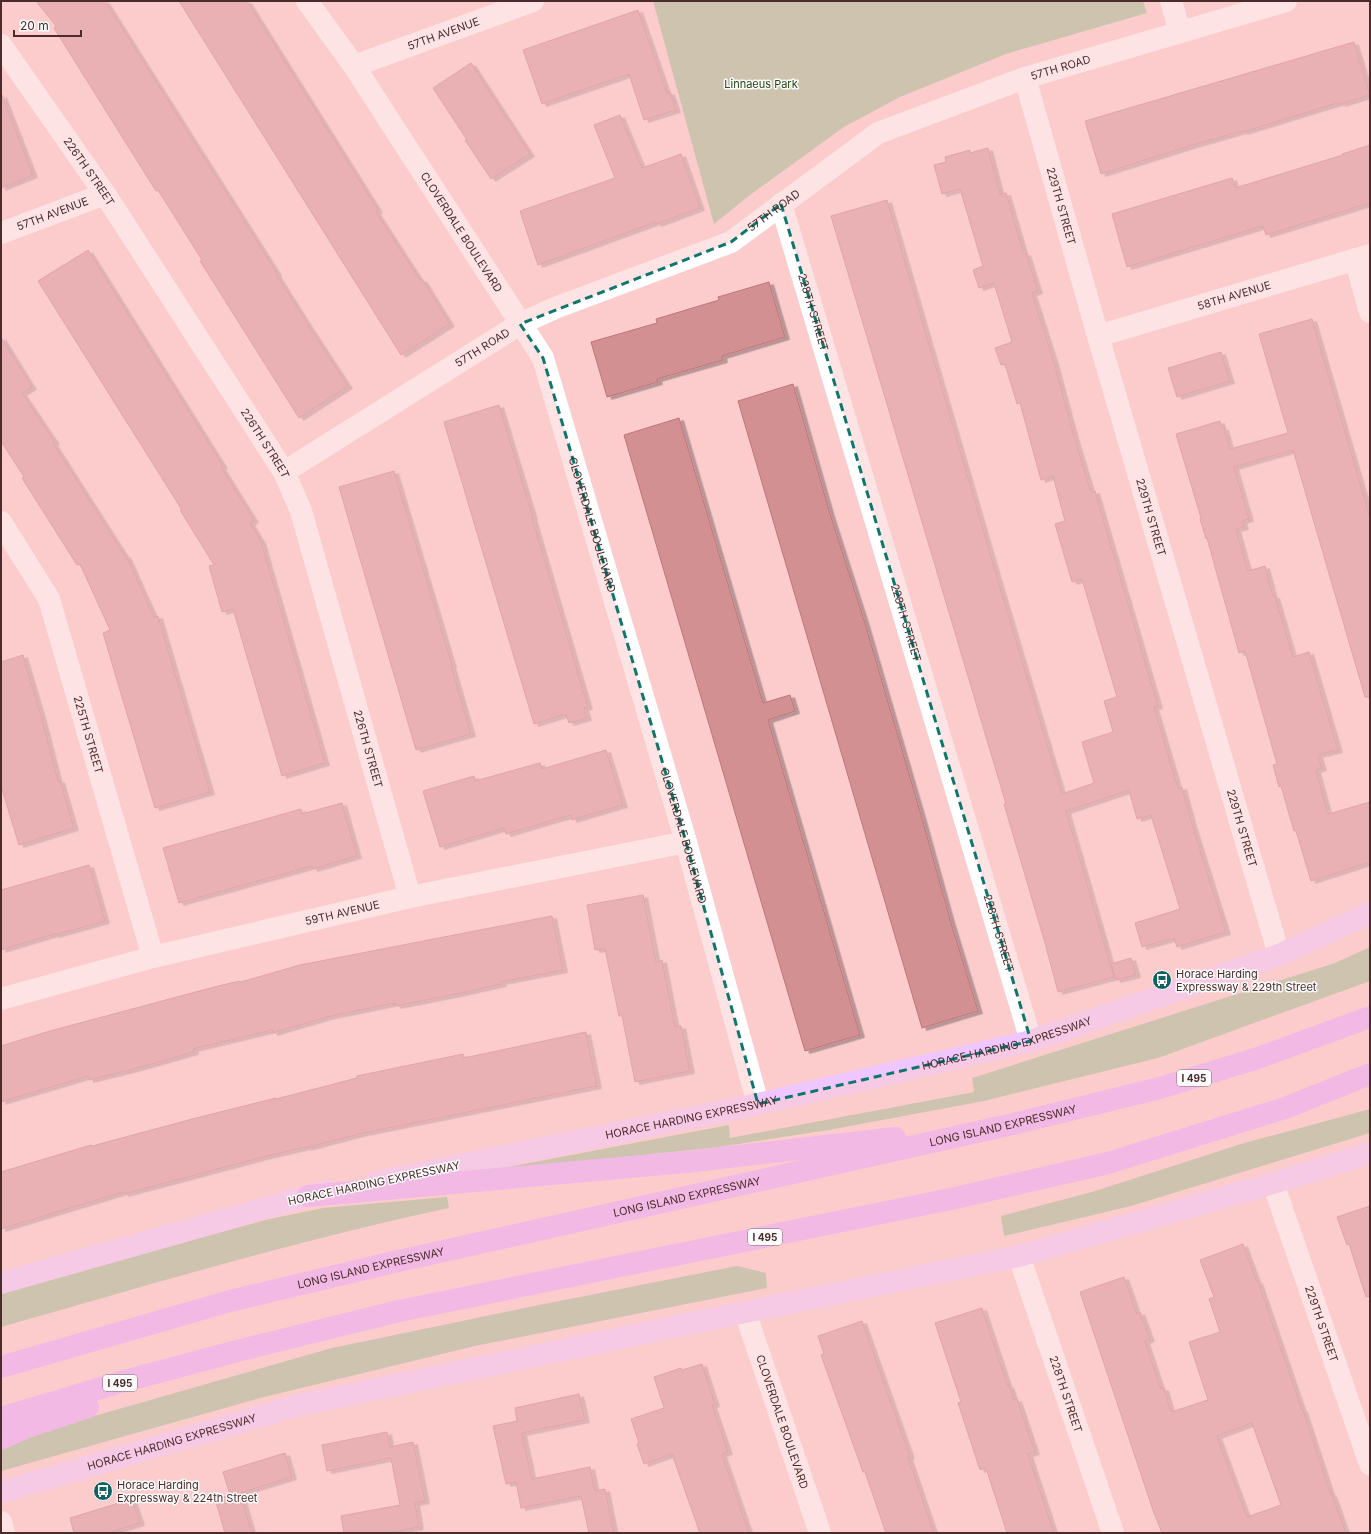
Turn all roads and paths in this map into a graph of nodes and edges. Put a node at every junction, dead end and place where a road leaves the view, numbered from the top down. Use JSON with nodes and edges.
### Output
{"nodes":[{"id":1,"x":307,"y":1,"type":"edge"},
{"id":2,"x":533,"y":1,"type":"edge"},
{"id":3,"x":1171,"y":1,"type":"edge"},
{"id":4,"x":1286,"y":1,"type":"edge"},
{"id":5,"x":1180,"y":32,"type":"junction"},
{"id":6,"x":1,"y":46,"type":"edge"},
{"id":7,"x":354,"y":66,"type":"junction"},
{"id":8,"x":1025,"y":78,"type":"junction"},
{"id":9,"x":105,"y":194,"type":"junction"},
{"id":10,"x":781,"y":204,"type":"junction"},
{"id":11,"x":1,"y":233,"type":"edge"},
{"id":12,"x":1362,"y":257,"type":"edge"},
{"id":13,"x":1370,"y":312,"type":"edge"},
{"id":14,"x":520,"y":324,"type":"junction"},
{"id":15,"x":1098,"y":336,"type":"junction"},
{"id":16,"x":284,"y":472,"type":"junction"},
{"id":17,"x":1,"y":522,"type":"edge"},
{"id":18,"x":686,"y":842,"type":"junction"},
{"id":19,"x":410,"y":897,"type":"junction"},
{"id":20,"x":1370,"y":913,"type":"edge"},
{"id":21,"x":1280,"y":955,"type":"junction"},
{"id":22,"x":153,"y":957,"type":"junction"},
{"id":23,"x":1,"y":999,"type":"edge"},
{"id":24,"x":1370,"y":1018,"type":"edge"},
{"id":25,"x":1031,"y":1041,"type":"junction"},
{"id":26,"x":1370,"y":1074,"type":"edge"},
{"id":27,"x":1370,"y":1091,"type":"edge"},
{"id":28,"x":758,"y":1104,"type":"junction"},
{"id":29,"x":1285,"y":1108,"type":"junction"},
{"id":30,"x":1013,"y":1124,"type":"junction"},
{"id":31,"x":1370,"y":1153,"type":"edge"},
{"id":32,"x":1274,"y":1183,"type":"junction"},
{"id":33,"x":308,"y":1196,"type":"junction"},
{"id":34,"x":1019,"y":1256,"type":"junction"},
{"id":35,"x":1,"y":1283,"type":"edge"},
{"id":36,"x":745,"y":1312,"type":"junction"},
{"id":37,"x":241,"y":1350,"type":"junction"},
{"id":38,"x":1,"y":1367,"type":"edge"},
{"id":39,"x":1,"y":1418,"type":"edge"},
{"id":40,"x":1,"y":1439,"type":"edge"},
{"id":41,"x":1370,"y":1464,"type":"edge"},
{"id":42,"x":1,"y":1492,"type":"edge"},
{"id":43,"x":1,"y":1522,"type":"edge"},
{"id":44,"x":4,"y":1533,"type":"edge"},
{"id":45,"x":820,"y":1533,"type":"edge"},
{"id":46,"x":1113,"y":1533,"type":"edge"}],
"edges":[{"from":1,"to":7,"type":"street","name":"CLOVERDALE BOULEVARD"},
{"from":2,"to":7,"type":"street","name":"57TH AVENUE"},
{"from":3,"to":5,"type":"street"},
{"from":4,"to":5,"type":"street","name":"57TH ROAD"},
{"from":5,"to":8,"type":"street","name":"57TH ROAD"},
{"from":6,"to":9,"type":"street","name":"226TH STREET"},
{"from":7,"to":14,"type":"street","name":"CLOVERDALE BOULEVARD"},
{"from":8,"to":10,"type":"street","name":"57TH ROAD"},
{"from":8,"to":15,"type":"street","name":"229TH STREET"},
{"from":9,"to":11,"type":"street","name":"57TH AVENUE"},
{"from":9,"to":16,"type":"street","name":"226TH STREET"},
{"from":10,"to":14,"type":"street","name":"57TH ROAD"},
{"from":10,"to":25,"type":"street","name":"228TH STREET"},
{"from":12,"to":13,"type":"street"},
{"from":12,"to":15,"type":"street","name":"58TH AVENUE"},
{"from":14,"to":16,"type":"street","name":"57TH ROAD"},
{"from":14,"to":18,"type":"street","name":"CLOVERDALE BOULEVARD"},
{"from":15,"to":21,"type":"street","name":"229TH STREET"},
{"from":16,"to":19,"type":"street","name":"226TH STREET"},
{"from":17,"to":22,"type":"street","name":"225TH STREET"},
{"from":18,"to":19,"type":"street","name":"59TH AVENUE"},
{"from":18,"to":28,"type":"street","name":"CLOVERDALE BOULEVARD"},
{"from":19,"to":22,"type":"street","name":"59TH AVENUE"},
{"from":20,"to":21,"type":"main road","name":"HORACE HARDING EXPRESSWAY"},
{"from":21,"to":25,"type":"main road","name":"HORACE HARDING EXPRESSWAY"},
{"from":22,"to":23,"type":"street","name":"59TH AVENUE"},
{"from":24,"to":30,"type":"highway","name":"LONG ISLAND EXPRESSWAY","number":"I 495"},
{"from":25,"to":28,"type":"main road","name":"HORACE HARDING EXPRESSWAY"},
{"from":26,"to":29,"type":"highway","number":"I 495"},
{"from":27,"to":29,"type":"highway"},
{"from":28,"to":33,"type":"main road","name":"HORACE HARDING EXPRESSWAY"},
{"from":29,"to":37,"type":"highway","number":"I 495"},
{"from":30,"to":33,"type":"highway"},
{"from":30,"to":38,"type":"highway","name":"LONG ISLAND EXPRESSWAY","number":"I 495"},
{"from":31,"to":32,"type":"main road","name":"HORACE HARDING EXPRESSWAY"},
{"from":32,"to":34,"type":"main road","name":"HORACE HARDING EXPRESSWAY"},
{"from":32,"to":41,"type":"street","name":"229TH STREET"},
{"from":33,"to":35,"type":"main road","name":"HORACE HARDING EXPRESSWAY"},
{"from":34,"to":36,"type":"main road","name":"HORACE HARDING EXPRESSWAY"},
{"from":34,"to":46,"type":"street","name":"228TH STREET"},
{"from":36,"to":42,"type":"main road","name":"HORACE HARDING EXPRESSWAY"},
{"from":36,"to":45,"type":"street","name":"CLOVERDALE BOULEVARD"},
{"from":37,"to":39,"type":"highway","number":"I 495"},
{"from":37,"to":40,"type":"highway"},
{"from":43,"to":44,"type":"street"}]}
